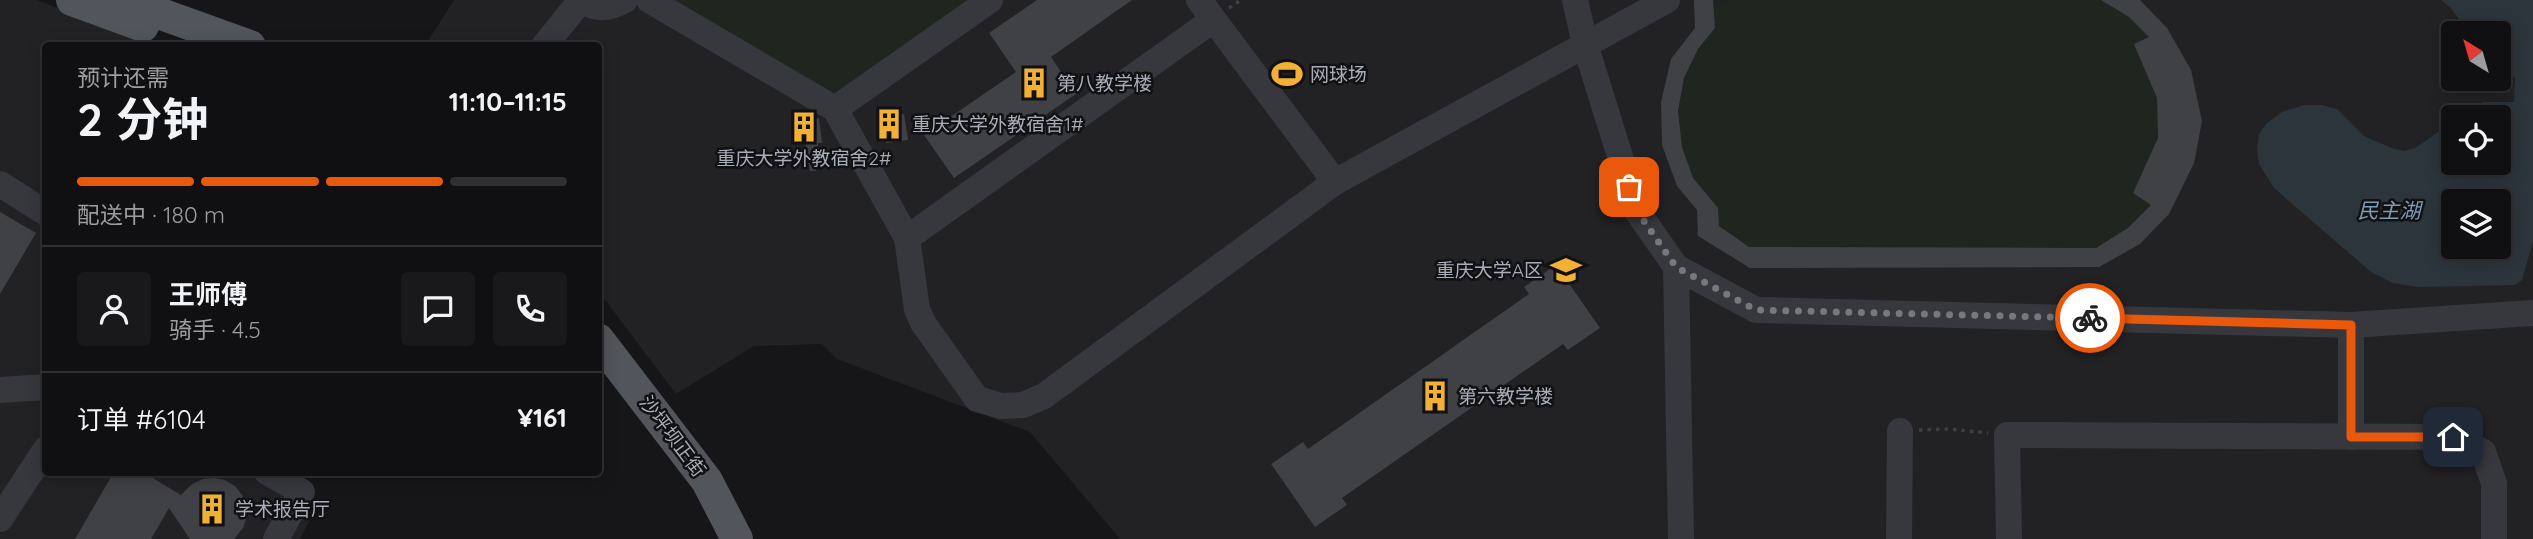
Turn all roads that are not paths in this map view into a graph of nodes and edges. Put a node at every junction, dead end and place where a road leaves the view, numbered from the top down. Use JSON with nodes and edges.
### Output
{"nodes":[{"id":1,"x":72,"y":0,"type":"edge"},
{"id":2,"x":122,"y":0,"type":"edge"},
{"id":3,"x":581,"y":0,"type":"edge"},
{"id":4,"x":625,"y":0,"type":"edge"},
{"id":5,"x":649,"y":0,"type":"edge"},
{"id":6,"x":990,"y":0,"type":"edge"},
{"id":7,"x":1575,"y":0,"type":"edge"},
{"id":8,"x":1667,"y":0,"type":"edge"},
{"id":9,"x":1206,"y":10,"type":"edge"},
{"id":10,"x":188,"y":42,"type":"edge"},
{"id":11,"x":239,"y":42,"type":"edge"},
{"id":12,"x":547,"y":42,"type":"edge"},
{"id":13,"x":1585,"y":44,"type":"junction"},
{"id":14,"x":835,"y":110,"type":"junction"},
{"id":15,"x":1335,"y":182,"type":"junction"},
{"id":16,"x":0,"y":184,"type":"edge"},
{"id":17,"x":42,"y":210,"type":"edge"},
{"id":18,"x":907,"y":238,"type":"junction"},
{"id":19,"x":1676,"y":267,"type":"junction"},
{"id":20,"x":2533,"y":313,"type":"edge"},
{"id":21,"x":2351,"y":325,"type":"junction"},
{"id":22,"x":602,"y":344,"type":"edge"},
{"id":23,"x":602,"y":377,"type":"edge"},
{"id":24,"x":42,"y":387,"type":"edge"},
{"id":25,"x":0,"y":390,"type":"edge"},
{"id":26,"x":1900,"y":430,"type":"road end"},
{"id":27,"x":2351,"y":437,"type":"junction"},
{"id":28,"x":42,"y":455,"type":"edge"},
{"id":29,"x":283,"y":476,"type":"edge"},
{"id":30,"x":306,"y":482,"type":"edge"},
{"id":31,"x":0,"y":519,"type":"edge"},
{"id":32,"x":276,"y":539,"type":"edge"},
{"id":33,"x":713,"y":539,"type":"edge"},
{"id":34,"x":737,"y":539,"type":"edge"},
{"id":35,"x":1681,"y":539,"type":"edge"},
{"id":36,"x":1899,"y":539,"type":"edge"},
{"id":37,"x":2009,"y":539,"type":"edge"},
{"id":38,"x":2494,"y":539,"type":"edge"}],
"edges":[{"from":1,"to":10,"type":"main road"},
{"from":2,"to":11,"type":"main road"},
{"from":3,"to":4,"type":"street"},
{"from":3,"to":12,"type":"street"},
{"from":5,"to":14,"type":"street"},
{"from":6,"to":14,"type":"street"},
{"from":7,"to":13,"type":"street"},
{"from":8,"to":13,"type":"street"},
{"from":9,"to":15,"type":"street"},
{"from":9,"to":18,"type":"street"},
{"from":13,"to":15,"type":"street"},
{"from":13,"to":19,"type":"street"},
{"from":14,"to":18,"type":"street"},
{"from":15,"to":18,"type":"street"},
{"from":16,"to":17,"type":"street"},
{"from":19,"to":21,"type":"street"},
{"from":19,"to":35,"type":"street"},
{"from":20,"to":21,"type":"street"},
{"from":21,"to":27,"type":"street"},
{"from":22,"to":34,"type":"main road","name":"沙坪坝正街"},
{"from":23,"to":33,"type":"main road","name":"沙坪坝正街"},
{"from":24,"to":25,"type":"street"},
{"from":26,"to":36,"type":"street"},
{"from":27,"to":37,"type":"street"},
{"from":27,"to":38,"type":"street"},
{"from":28,"to":31,"type":"street"},
{"from":29,"to":30,"type":"street"},
{"from":30,"to":32,"type":"street"}]}
